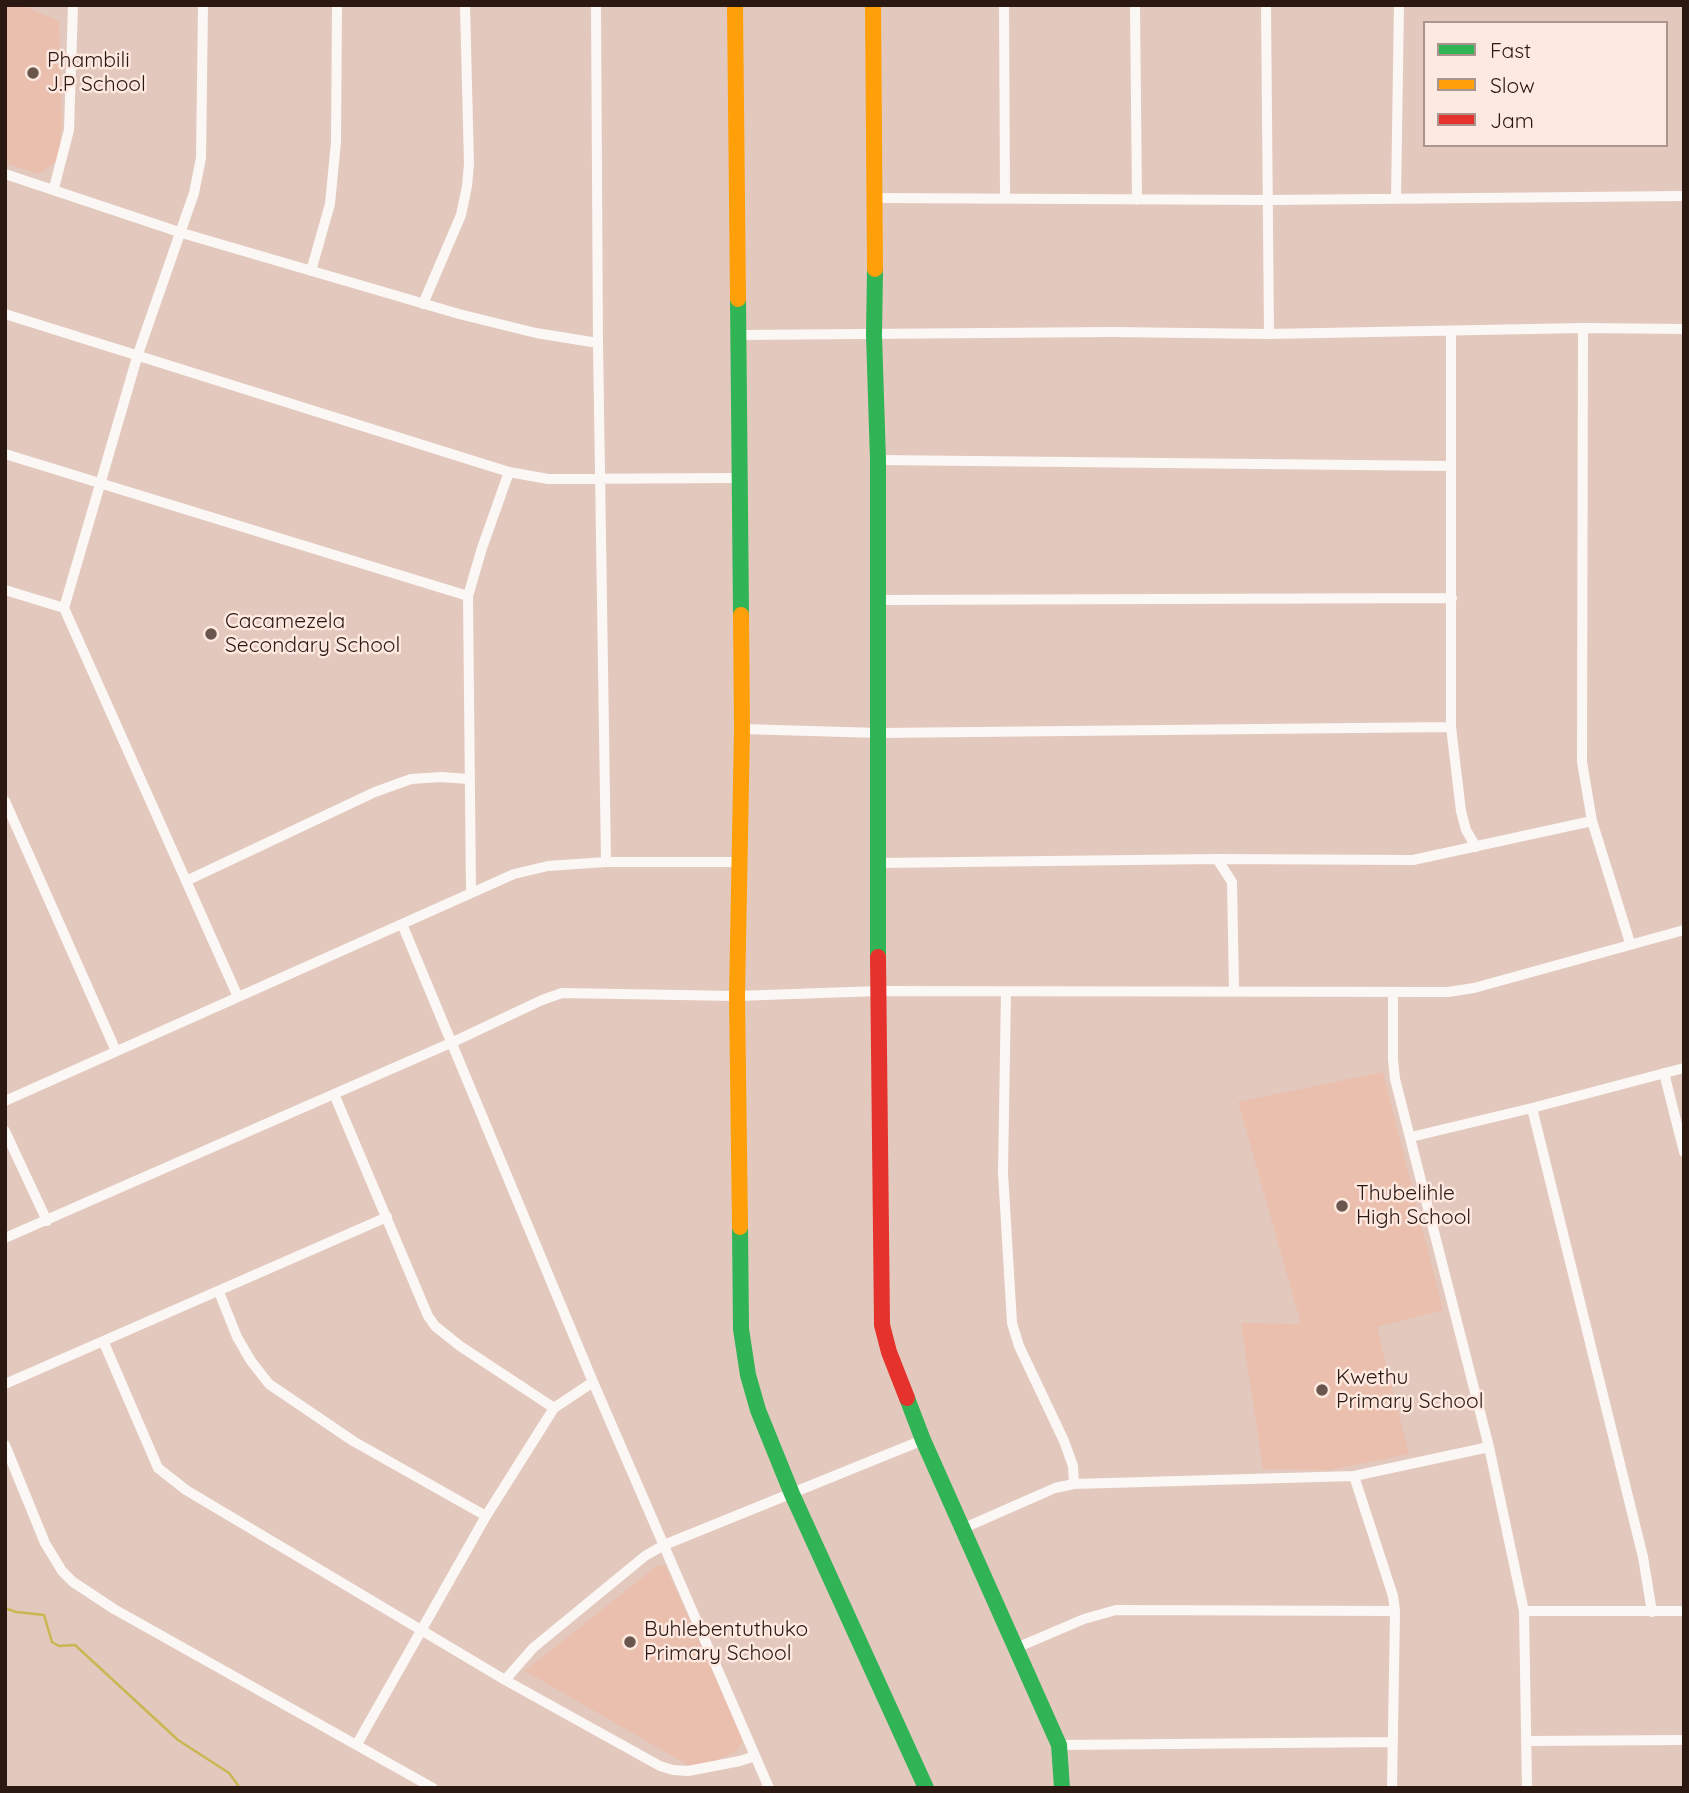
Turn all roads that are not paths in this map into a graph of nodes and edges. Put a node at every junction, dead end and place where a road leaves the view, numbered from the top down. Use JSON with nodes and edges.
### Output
{"nodes":[{"id":1,"x":73,"y":5,"type":"edge"},
{"id":2,"x":203,"y":5,"type":"edge"},
{"id":3,"x":337,"y":5,"type":"edge"},
{"id":4,"x":465,"y":5,"type":"edge"},
{"id":5,"x":596,"y":5,"type":"edge"},
{"id":6,"x":735,"y":5,"type":"edge"},
{"id":7,"x":873,"y":5,"type":"edge"},
{"id":8,"x":1004,"y":5,"type":"edge"},
{"id":9,"x":1135,"y":5,"type":"edge"},
{"id":10,"x":1266,"y":5,"type":"edge"},
{"id":11,"x":1399,"y":5,"type":"edge"},
{"id":12,"x":5,"y":174,"type":"edge"},
{"id":13,"x":54,"y":188,"type":"junction"},
{"id":14,"x":1684,"y":197,"type":"edge"},
{"id":15,"x":876,"y":198,"type":"junction"},
{"id":16,"x":1005,"y":198,"type":"junction"},
{"id":17,"x":1396,"y":199,"type":"junction"},
{"id":18,"x":1137,"y":200,"type":"junction"},
{"id":19,"x":1269,"y":200,"type":"junction"},
{"id":20,"x":182,"y":233,"type":"junction"},
{"id":21,"x":311,"y":271,"type":"junction"},
{"id":22,"x":424,"y":304,"type":"junction"},
{"id":23,"x":5,"y":314,"type":"edge"},
{"id":24,"x":1583,"y":328,"type":"junction"},
{"id":25,"x":1684,"y":329,"type":"edge"},
{"id":26,"x":1451,"y":332,"type":"junction"},
{"id":27,"x":1269,"y":334,"type":"junction"},
{"id":28,"x":737,"y":335,"type":"junction"},
{"id":29,"x":874,"y":335,"type":"junction"},
{"id":30,"x":598,"y":342,"type":"junction"},
{"id":31,"x":138,"y":354,"type":"junction"},
{"id":32,"x":5,"y":454,"type":"edge"},
{"id":33,"x":878,"y":460,"type":"junction"},
{"id":34,"x":1451,"y":466,"type":"junction"},
{"id":35,"x":509,"y":472,"type":"junction"},
{"id":36,"x":738,"y":478,"type":"junction"},
{"id":37,"x":602,"y":479,"type":"junction"},
{"id":38,"x":101,"y":485,"type":"junction"},
{"id":39,"x":5,"y":590,"type":"edge"},
{"id":40,"x":468,"y":596,"type":"junction"},
{"id":41,"x":1452,"y":598,"type":"junction"},
{"id":42,"x":877,"y":600,"type":"junction"},
{"id":43,"x":64,"y":608,"type":"junction"},
{"id":44,"x":1451,"y":727,"type":"junction"},
{"id":45,"x":742,"y":729,"type":"junction"},
{"id":46,"x":879,"y":733,"type":"junction"},
{"id":47,"x":468,"y":779,"type":"junction"},
{"id":48,"x":5,"y":801,"type":"edge"},
{"id":49,"x":1592,"y":821,"type":"junction"},
{"id":50,"x":1476,"y":847,"type":"junction"},
{"id":51,"x":1217,"y":859,"type":"junction"},
{"id":52,"x":606,"y":862,"type":"junction"},
{"id":53,"x":741,"y":862,"type":"junction"},
{"id":54,"x":877,"y":863,"type":"junction"},
{"id":55,"x":186,"y":881,"type":"junction"},
{"id":56,"x":471,"y":892,"type":"junction"},
{"id":57,"x":402,"y":924,"type":"junction"},
{"id":58,"x":1684,"y":930,"type":"edge"},
{"id":59,"x":1630,"y":943,"type":"junction"},
{"id":60,"x":1234,"y":990,"type":"junction"},
{"id":61,"x":877,"y":991,"type":"junction"},
{"id":62,"x":1006,"y":992,"type":"junction"},
{"id":63,"x":1393,"y":992,"type":"junction"},
{"id":64,"x":737,"y":996,"type":"junction"},
{"id":65,"x":238,"y":997,"type":"junction"},
{"id":66,"x":453,"y":1042,"type":"junction"},
{"id":67,"x":116,"y":1051,"type":"junction"},
{"id":68,"x":1684,"y":1068,"type":"edge"},
{"id":69,"x":1664,"y":1073,"type":"junction"},
{"id":70,"x":334,"y":1094,"type":"junction"},
{"id":71,"x":5,"y":1101,"type":"edge"},
{"id":72,"x":1532,"y":1108,"type":"junction"},
{"id":73,"x":5,"y":1130,"type":"edge"},
{"id":74,"x":1411,"y":1137,"type":"junction"},
{"id":75,"x":1684,"y":1152,"type":"edge"},
{"id":76,"x":387,"y":1217,"type":"junction"},
{"id":77,"x":47,"y":1220,"type":"junction"},
{"id":78,"x":5,"y":1238,"type":"edge"},
{"id":79,"x":219,"y":1292,"type":"junction"},
{"id":80,"x":104,"y":1343,"type":"junction"},
{"id":81,"x":593,"y":1382,"type":"junction"},
{"id":82,"x":5,"y":1384,"type":"edge"},
{"id":83,"x":554,"y":1408,"type":"junction"},
{"id":84,"x":923,"y":1440,"type":"junction"},
{"id":85,"x":5,"y":1445,"type":"edge"},
{"id":86,"x":1489,"y":1447,"type":"junction"},
{"id":87,"x":1354,"y":1476,"type":"junction"},
{"id":88,"x":1074,"y":1484,"type":"junction"},
{"id":89,"x":792,"y":1494,"type":"junction"},
{"id":90,"x":486,"y":1516,"type":"junction"},
{"id":91,"x":964,"y":1528,"type":"junction"},
{"id":92,"x":664,"y":1545,"type":"junction"},
{"id":93,"x":1395,"y":1611,"type":"junction"},
{"id":94,"x":1524,"y":1611,"type":"junction"},
{"id":95,"x":1684,"y":1611,"type":"edge"},
{"id":96,"x":1653,"y":1612,"type":"junction"},
{"id":97,"x":420,"y":1630,"type":"junction"},
{"id":98,"x":1016,"y":1648,"type":"junction"},
{"id":99,"x":505,"y":1680,"type":"junction"},
{"id":100,"x":1684,"y":1740,"type":"edge"},
{"id":101,"x":1527,"y":1741,"type":"junction"},
{"id":102,"x":1393,"y":1742,"type":"junction"},
{"id":103,"x":357,"y":1744,"type":"junction"},
{"id":104,"x":1059,"y":1745,"type":"junction"},
{"id":105,"x":755,"y":1756,"type":"junction"},
{"id":106,"x":433,"y":1788,"type":"edge"},
{"id":107,"x":769,"y":1788,"type":"edge"},
{"id":108,"x":926,"y":1788,"type":"edge"},
{"id":109,"x":1062,"y":1788,"type":"edge"},
{"id":110,"x":1392,"y":1788,"type":"edge"},
{"id":111,"x":1527,"y":1788,"type":"edge"}],
"edges":[{"from":1,"to":13,"type":"street"},
{"from":2,"to":20,"type":"street"},
{"from":3,"to":21,"type":"street"},
{"from":4,"to":22,"type":"street"},
{"from":5,"to":30,"type":"street"},
{"from":6,"to":28,"type":"street"},
{"from":7,"to":15,"type":"street"},
{"from":8,"to":16,"type":"street"},
{"from":9,"to":18,"type":"street"},
{"from":10,"to":19,"type":"street"},
{"from":11,"to":17,"type":"street"},
{"from":12,"to":13,"type":"street"},
{"from":13,"to":20,"type":"street"},
{"from":14,"to":17,"type":"street"},
{"from":15,"to":16,"type":"street"},
{"from":15,"to":29,"type":"street"},
{"from":16,"to":18,"type":"street"},
{"from":17,"to":19,"type":"street"},
{"from":18,"to":19,"type":"street"},
{"from":19,"to":27,"type":"street"},
{"from":20,"to":21,"type":"street"},
{"from":20,"to":31,"type":"street"},
{"from":21,"to":22,"type":"street"},
{"from":22,"to":30,"type":"street"},
{"from":23,"to":31,"type":"street"},
{"from":24,"to":25,"type":"street"},
{"from":24,"to":26,"type":"street"},
{"from":24,"to":49,"type":"street"},
{"from":26,"to":27,"type":"street"},
{"from":26,"to":34,"type":"street"},
{"from":27,"to":29,"type":"street"},
{"from":28,"to":29,"type":"street"},
{"from":28,"to":36,"type":"street"},
{"from":29,"to":33,"type":"street"},
{"from":30,"to":37,"type":"street"},
{"from":31,"to":35,"type":"street"},
{"from":31,"to":38,"type":"street"},
{"from":32,"to":38,"type":"street"},
{"from":33,"to":34,"type":"street"},
{"from":33,"to":42,"type":"street"},
{"from":34,"to":41,"type":"street"},
{"from":35,"to":37,"type":"street"},
{"from":35,"to":40,"type":"street"},
{"from":36,"to":37,"type":"street"},
{"from":36,"to":45,"type":"street"},
{"from":37,"to":52,"type":"street"},
{"from":38,"to":40,"type":"street"},
{"from":38,"to":43,"type":"street"},
{"from":39,"to":43,"type":"street"},
{"from":40,"to":47,"type":"street"},
{"from":41,"to":42,"type":"street"},
{"from":41,"to":44,"type":"street"},
{"from":42,"to":46,"type":"street"},
{"from":43,"to":55,"type":"street"},
{"from":44,"to":46,"type":"street"},
{"from":44,"to":50,"type":"street"},
{"from":45,"to":46,"type":"street"},
{"from":45,"to":53,"type":"street"},
{"from":46,"to":54,"type":"street"},
{"from":47,"to":55,"type":"street"},
{"from":47,"to":56,"type":"street"},
{"from":48,"to":67,"type":"street"},
{"from":49,"to":50,"type":"street"},
{"from":49,"to":59,"type":"street"},
{"from":50,"to":51,"type":"street"},
{"from":51,"to":54,"type":"street"},
{"from":51,"to":60,"type":"street"},
{"from":52,"to":53,"type":"street"},
{"from":52,"to":56,"type":"street"},
{"from":53,"to":64,"type":"street"},
{"from":54,"to":61,"type":"street"},
{"from":55,"to":65,"type":"street"},
{"from":56,"to":57,"type":"street"},
{"from":57,"to":65,"type":"street"},
{"from":57,"to":66,"type":"street"},
{"from":58,"to":59,"type":"street"},
{"from":59,"to":63,"type":"street"},
{"from":60,"to":62,"type":"street"},
{"from":60,"to":63,"type":"street"},
{"from":61,"to":62,"type":"street"},
{"from":61,"to":64,"type":"street"},
{"from":61,"to":84,"type":"street"},
{"from":62,"to":88,"type":"street"},
{"from":63,"to":74,"type":"street"},
{"from":64,"to":66,"type":"street"},
{"from":64,"to":89,"type":"street"},
{"from":65,"to":67,"type":"street"},
{"from":66,"to":70,"type":"street"},
{"from":66,"to":81,"type":"street"},
{"from":67,"to":71,"type":"street"},
{"from":68,"to":69,"type":"street"},
{"from":69,"to":72,"type":"street"},
{"from":69,"to":75,"type":"street"},
{"from":70,"to":76,"type":"street"},
{"from":70,"to":77,"type":"street"},
{"from":72,"to":74,"type":"street"},
{"from":72,"to":96,"type":"street"},
{"from":73,"to":77,"type":"street"},
{"from":74,"to":86,"type":"street"},
{"from":76,"to":79,"type":"street"},
{"from":76,"to":83,"type":"street"},
{"from":77,"to":78,"type":"street"},
{"from":79,"to":80,"type":"street"},
{"from":79,"to":90,"type":"street"},
{"from":80,"to":82,"type":"street"},
{"from":80,"to":97,"type":"street"},
{"from":81,"to":83,"type":"street"},
{"from":81,"to":92,"type":"street"},
{"from":83,"to":90,"type":"street"},
{"from":84,"to":89,"type":"street"},
{"from":84,"to":91,"type":"street"},
{"from":85,"to":103,"type":"street"},
{"from":86,"to":87,"type":"street"},
{"from":86,"to":94,"type":"street"},
{"from":87,"to":88,"type":"street"},
{"from":87,"to":93,"type":"street"},
{"from":88,"to":91,"type":"street"},
{"from":89,"to":92,"type":"street"},
{"from":89,"to":108,"type":"street"},
{"from":90,"to":97,"type":"street"},
{"from":91,"to":98,"type":"street"},
{"from":92,"to":99,"type":"street"},
{"from":92,"to":105,"type":"street"},
{"from":93,"to":98,"type":"street"},
{"from":93,"to":102,"type":"street"},
{"from":94,"to":96,"type":"street"},
{"from":94,"to":101,"type":"street"},
{"from":95,"to":96,"type":"street"},
{"from":97,"to":99,"type":"street"},
{"from":97,"to":103,"type":"street"},
{"from":98,"to":104,"type":"street"},
{"from":99,"to":105,"type":"street"},
{"from":100,"to":101,"type":"street"},
{"from":101,"to":111,"type":"street"},
{"from":102,"to":104,"type":"street"},
{"from":102,"to":110,"type":"street"},
{"from":103,"to":106,"type":"street"},
{"from":104,"to":109,"type":"street"},
{"from":105,"to":107,"type":"street"}]}
